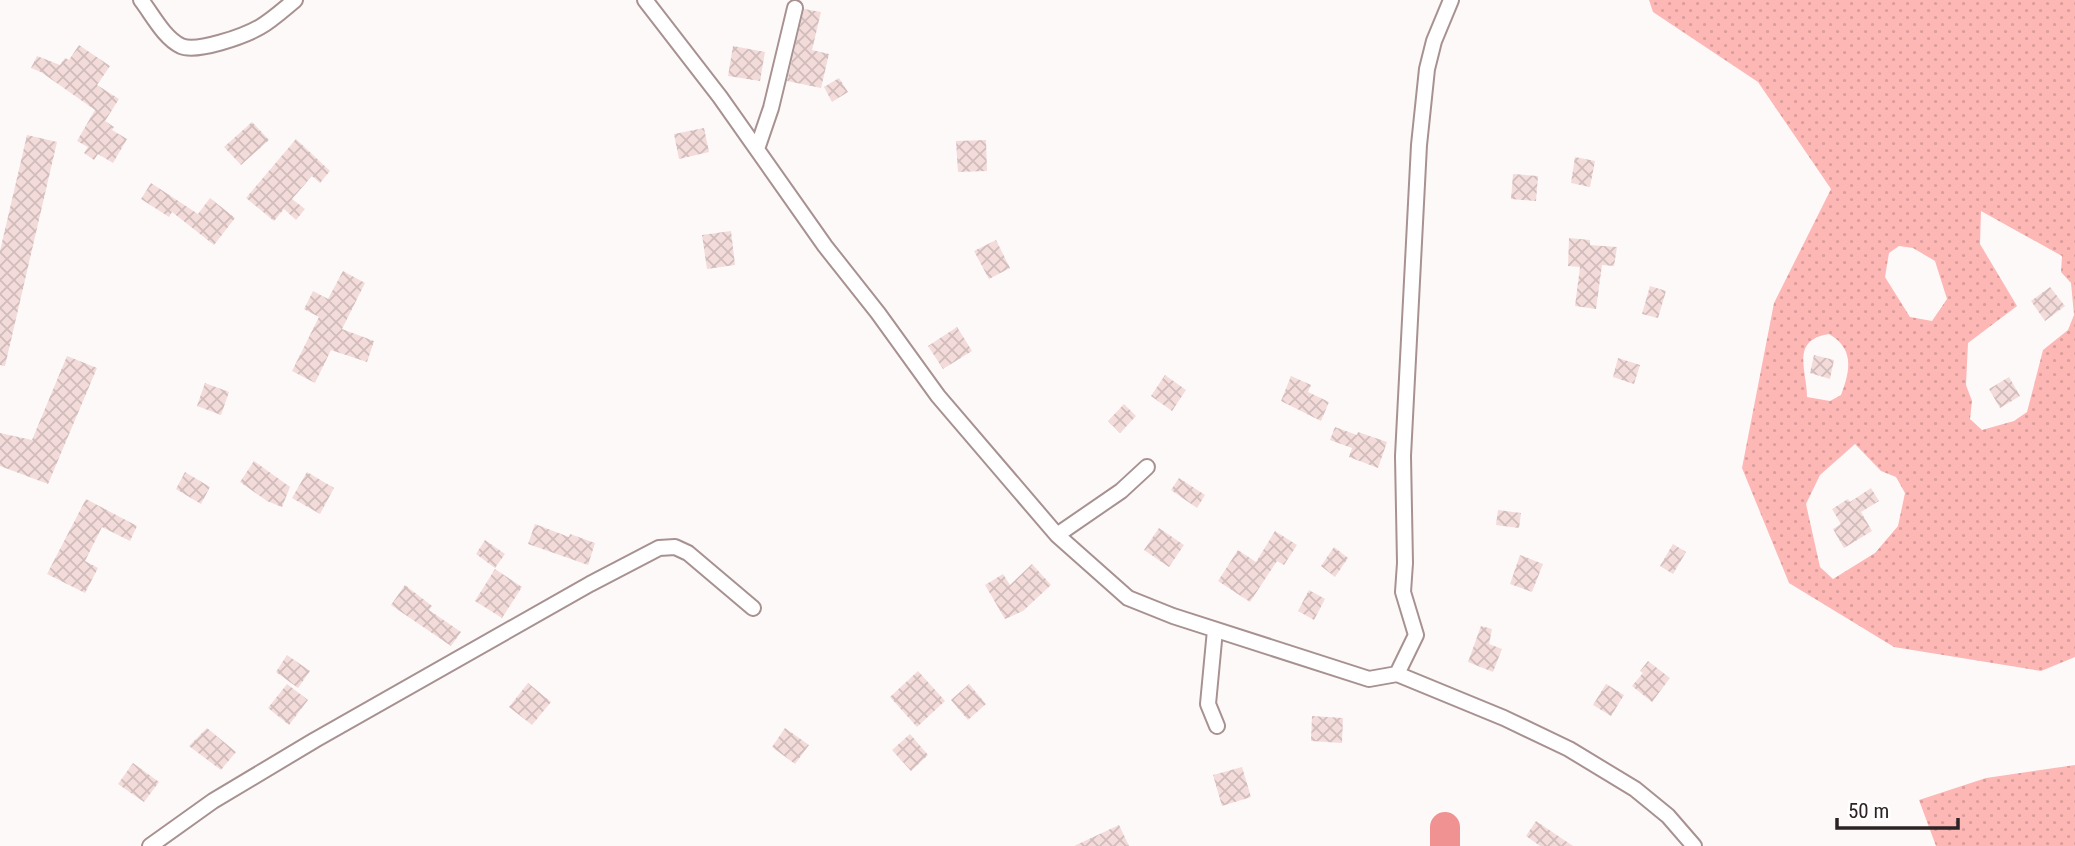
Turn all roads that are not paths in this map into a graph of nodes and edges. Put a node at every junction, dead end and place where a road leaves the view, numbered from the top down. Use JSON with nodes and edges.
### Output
{"nodes":[{"id":1,"x":141,"y":0,"type":"edge"},
{"id":2,"x":295,"y":0,"type":"edge"},
{"id":3,"x":645,"y":0,"type":"edge"},
{"id":4,"x":1451,"y":0,"type":"edge"},
{"id":5,"x":795,"y":8,"type":"dead end"},
{"id":6,"x":757,"y":149,"type":"junction"},
{"id":7,"x":1147,"y":467,"type":"dead end"},
{"id":8,"x":1057,"y":535,"type":"junction"},
{"id":9,"x":752,"y":608,"type":"dead end"},
{"id":10,"x":1215,"y":630,"type":"junction"},
{"id":11,"x":1397,"y":674,"type":"junction"},
{"id":12,"x":1217,"y":726,"type":"dead end"},
{"id":13,"x":150,"y":846,"type":"edge"},
{"id":14,"x":1694,"y":846,"type":"edge"}],
"edges":[{"from":1,"to":2,"type":"street"},
{"from":3,"to":6,"type":"street"},
{"from":4,"to":11,"type":"street"},
{"from":5,"to":6,"type":"street"},
{"from":6,"to":8,"type":"street"},
{"from":7,"to":8,"type":"street"},
{"from":8,"to":10,"type":"street"},
{"from":9,"to":13,"type":"street"},
{"from":10,"to":11,"type":"street"},
{"from":10,"to":12,"type":"street"},
{"from":11,"to":14,"type":"street"}]}
